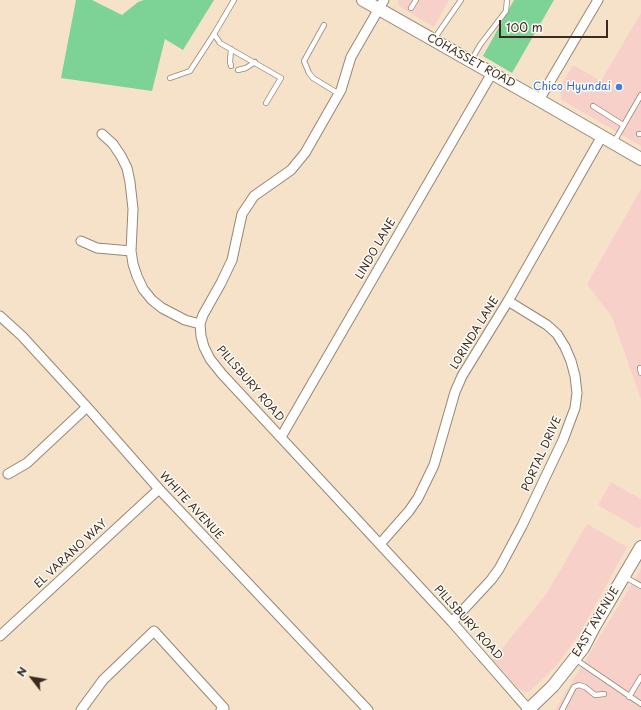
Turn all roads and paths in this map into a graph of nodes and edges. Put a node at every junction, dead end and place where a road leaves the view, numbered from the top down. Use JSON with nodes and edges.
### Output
{"nodes":[{"id":1,"x":234,"y":0,"type":"edge"},
{"id":2,"x":363,"y":0,"type":"edge"},
{"id":3,"x":416,"y":0,"type":"edge"},
{"id":4,"x":461,"y":0,"type":"edge"},
{"id":5,"x":508,"y":0,"type":"edge"},
{"id":6,"x":598,"y":0,"type":"edge"},
{"id":7,"x":382,"y":5,"type":"edge"},
{"id":8,"x":411,"y":8,"type":"dead end"},
{"id":9,"x":324,"y":25,"type":"dead end"},
{"id":10,"x":214,"y":34,"type":"junction"},
{"id":11,"x":433,"y":40,"type":"junction"},
{"id":12,"x":231,"y":49,"type":"junction"},
{"id":13,"x":471,"y":61,"type":"junction"},
{"id":14,"x":255,"y":62,"type":"junction"},
{"id":15,"x":231,"y":66,"type":"dead end"},
{"id":16,"x":238,"y":70,"type":"dead end"},
{"id":17,"x":492,"y":73,"type":"junction"},
{"id":18,"x":170,"y":78,"type":"dead end"},
{"id":19,"x":339,"y":94,"type":"junction"},
{"id":20,"x":641,"y":95,"type":"edge"},
{"id":21,"x":539,"y":100,"type":"junction"},
{"id":22,"x":266,"y":103,"type":"dead end"},
{"id":23,"x":592,"y":106,"type":"dead end"},
{"id":24,"x":623,"y":125,"type":"junction"},
{"id":25,"x":102,"y":134,"type":"dead end"},
{"id":26,"x":602,"y":136,"type":"junction"},
{"id":27,"x":613,"y":143,"type":"junction"},
{"id":28,"x":641,"y":159,"type":"edge"},
{"id":29,"x":81,"y":241,"type":"dead end"},
{"id":30,"x":131,"y":251,"type":"junction"},
{"id":31,"x":508,"y":301,"type":"junction"},
{"id":32,"x":0,"y":316,"type":"edge"},
{"id":33,"x":200,"y":324,"type":"junction"},
{"id":34,"x":641,"y":368,"type":"edge"},
{"id":35,"x":641,"y":373,"type":"edge"},
{"id":36,"x":87,"y":407,"type":"junction"},
{"id":37,"x":281,"y":437,"type":"junction"},
{"id":38,"x":8,"y":474,"type":"dead end"},
{"id":39,"x":159,"y":489,"type":"junction"},
{"id":40,"x":380,"y":544,"type":"junction"},
{"id":41,"x":641,"y":547,"type":"edge"},
{"id":42,"x":624,"y":576,"type":"junction"},
{"id":43,"x":641,"y":586,"type":"edge"},
{"id":44,"x":452,"y":622,"type":"junction"},
{"id":45,"x":0,"y":636,"type":"edge"},
{"id":46,"x":575,"y":659,"type":"junction"},
{"id":47,"x":641,"y":677,"type":"edge"},
{"id":48,"x":604,"y":694,"type":"dead end"},
{"id":49,"x":629,"y":697,"type":"junction"},
{"id":50,"x":641,"y":704,"type":"edge"},
{"id":51,"x":81,"y":710,"type":"edge"},
{"id":52,"x":221,"y":710,"type":"edge"},
{"id":53,"x":367,"y":710,"type":"edge"},
{"id":54,"x":528,"y":710,"type":"edge"},
{"id":55,"x":562,"y":710,"type":"edge"}],
"edges":[{"from":1,"to":10,"type":"lane"},
{"from":2,"to":7,"type":"street","name":"COHASSET ROAD"},
{"from":3,"to":8,"type":"lane"},
{"from":4,"to":11,"type":"lane"},
{"from":5,"to":13,"type":"lane"},
{"from":6,"to":21,"type":"street"},
{"from":7,"to":11,"type":"street","name":"COHASSET ROAD"},
{"from":7,"to":19,"type":"street"},
{"from":9,"to":19,"type":"lane"},
{"from":10,"to":12,"type":"lane"},
{"from":10,"to":18,"type":"lane"},
{"from":11,"to":13,"type":"street","name":"COHASSET ROAD"},
{"from":12,"to":14,"type":"lane"},
{"from":12,"to":15,"type":"lane"},
{"from":13,"to":17,"type":"street","name":"COHASSET ROAD"},
{"from":14,"to":16,"type":"lane"},
{"from":14,"to":22,"type":"lane"},
{"from":17,"to":21,"type":"street","name":"COHASSET ROAD"},
{"from":17,"to":37,"type":"street","name":"LINDO LANE"},
{"from":19,"to":33,"type":"street"},
{"from":20,"to":24,"type":"lane"},
{"from":21,"to":26,"type":"street","name":"COHASSET ROAD"},
{"from":23,"to":24,"type":"lane"},
{"from":24,"to":27,"type":"lane"},
{"from":25,"to":30,"type":"street"},
{"from":26,"to":27,"type":"street","name":"COHASSET ROAD"},
{"from":26,"to":31,"type":"street","name":"LORINDA LANE"},
{"from":27,"to":28,"type":"street","name":"COHASSET ROAD"},
{"from":29,"to":30,"type":"street"},
{"from":30,"to":33,"type":"street"},
{"from":31,"to":40,"type":"street","name":"LORINDA LANE"},
{"from":31,"to":44,"type":"street","name":"PORTAL DRIVE"},
{"from":32,"to":36,"type":"street","name":"WHITE AVENUE"},
{"from":33,"to":37,"type":"street","name":"PILLSBURY ROAD"},
{"from":34,"to":35,"type":"lane"},
{"from":36,"to":38,"type":"street"},
{"from":36,"to":39,"type":"street","name":"WHITE AVENUE"},
{"from":37,"to":40,"type":"street","name":"PILLSBURY ROAD"},
{"from":39,"to":45,"type":"street","name":"EL VARANO WAY"},
{"from":39,"to":53,"type":"street","name":"WHITE AVENUE"},
{"from":40,"to":44,"type":"street","name":"PILLSBURY ROAD"},
{"from":41,"to":42,"type":"street","name":"EAST AVENUE"},
{"from":42,"to":43,"type":"lane"},
{"from":42,"to":46,"type":"street","name":"EAST AVENUE"},
{"from":44,"to":54,"type":"street","name":"PILLSBURY ROAD"},
{"from":46,"to":49,"type":"lane"},
{"from":46,"to":54,"type":"street","name":"EAST AVENUE"},
{"from":47,"to":49,"type":"lane"},
{"from":48,"to":55,"type":"lane"},
{"from":49,"to":50,"type":"lane"},
{"from":51,"to":52,"type":"street"}]}
